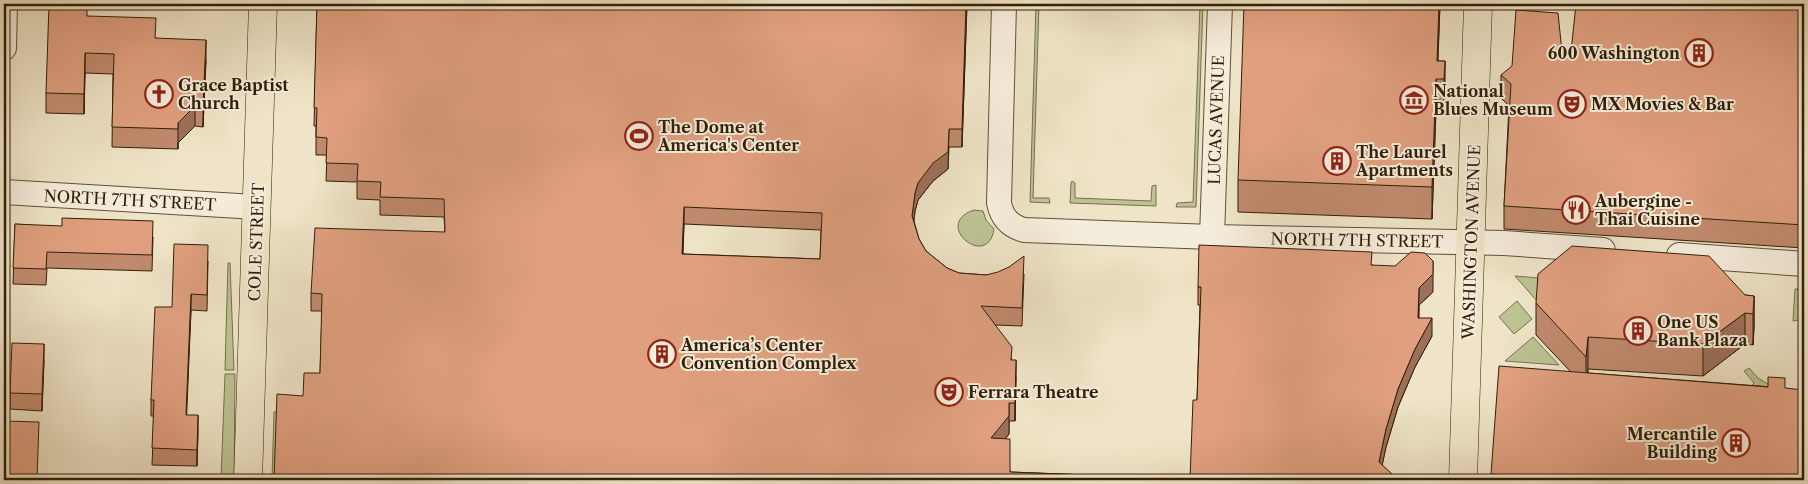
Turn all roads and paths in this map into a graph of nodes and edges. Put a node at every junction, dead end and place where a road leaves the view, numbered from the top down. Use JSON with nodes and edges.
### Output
{"nodes":[{"id":1,"x":5,"y":4,"type":"edge"},
{"id":2,"x":263,"y":4,"type":"edge"},
{"id":3,"x":1004,"y":4,"type":"edge"},
{"id":4,"x":1220,"y":4,"type":"edge"},
{"id":5,"x":1478,"y":4,"type":"edge"},
{"id":6,"x":4,"y":48,"type":"edge"},
{"id":7,"x":4,"y":192,"type":"edge"},
{"id":8,"x":257,"y":207,"type":"junction"},
{"id":9,"x":1212,"y":236,"type":"junction"},
{"id":10,"x":1470,"y":242,"type":"junction"},
{"id":11,"x":1620,"y":251,"type":"edge"},
{"id":12,"x":1658,"y":254,"type":"edge"},
{"id":13,"x":1804,"y":264,"type":"edge"},
{"id":14,"x":248,"y":480,"type":"edge"},
{"id":15,"x":1463,"y":480,"type":"edge"}],
"edges":[{"from":1,"to":6,"type":"street"},
{"from":2,"to":8,"type":"main road","name":"COLE STREET"},
{"from":3,"to":9,"type":"street","name":"NORTH 7TH STREET"},
{"from":4,"to":9,"type":"street","name":"LUCAS AVENUE"},
{"from":5,"to":10,"type":"main road","name":"WASHINGTON AVENUE"},
{"from":7,"to":8,"type":"street","name":"NORTH 7TH STREET"},
{"from":8,"to":14,"type":"main road","name":"COLE STREET"},
{"from":9,"to":10,"type":"street","name":"NORTH 7TH STREET"},
{"from":10,"to":11,"type":"street","name":"NORTH 7TH STREET"},
{"from":10,"to":15,"type":"main road","name":"WASHINGTON AVENUE"},
{"from":12,"to":13,"type":"street"}]}
